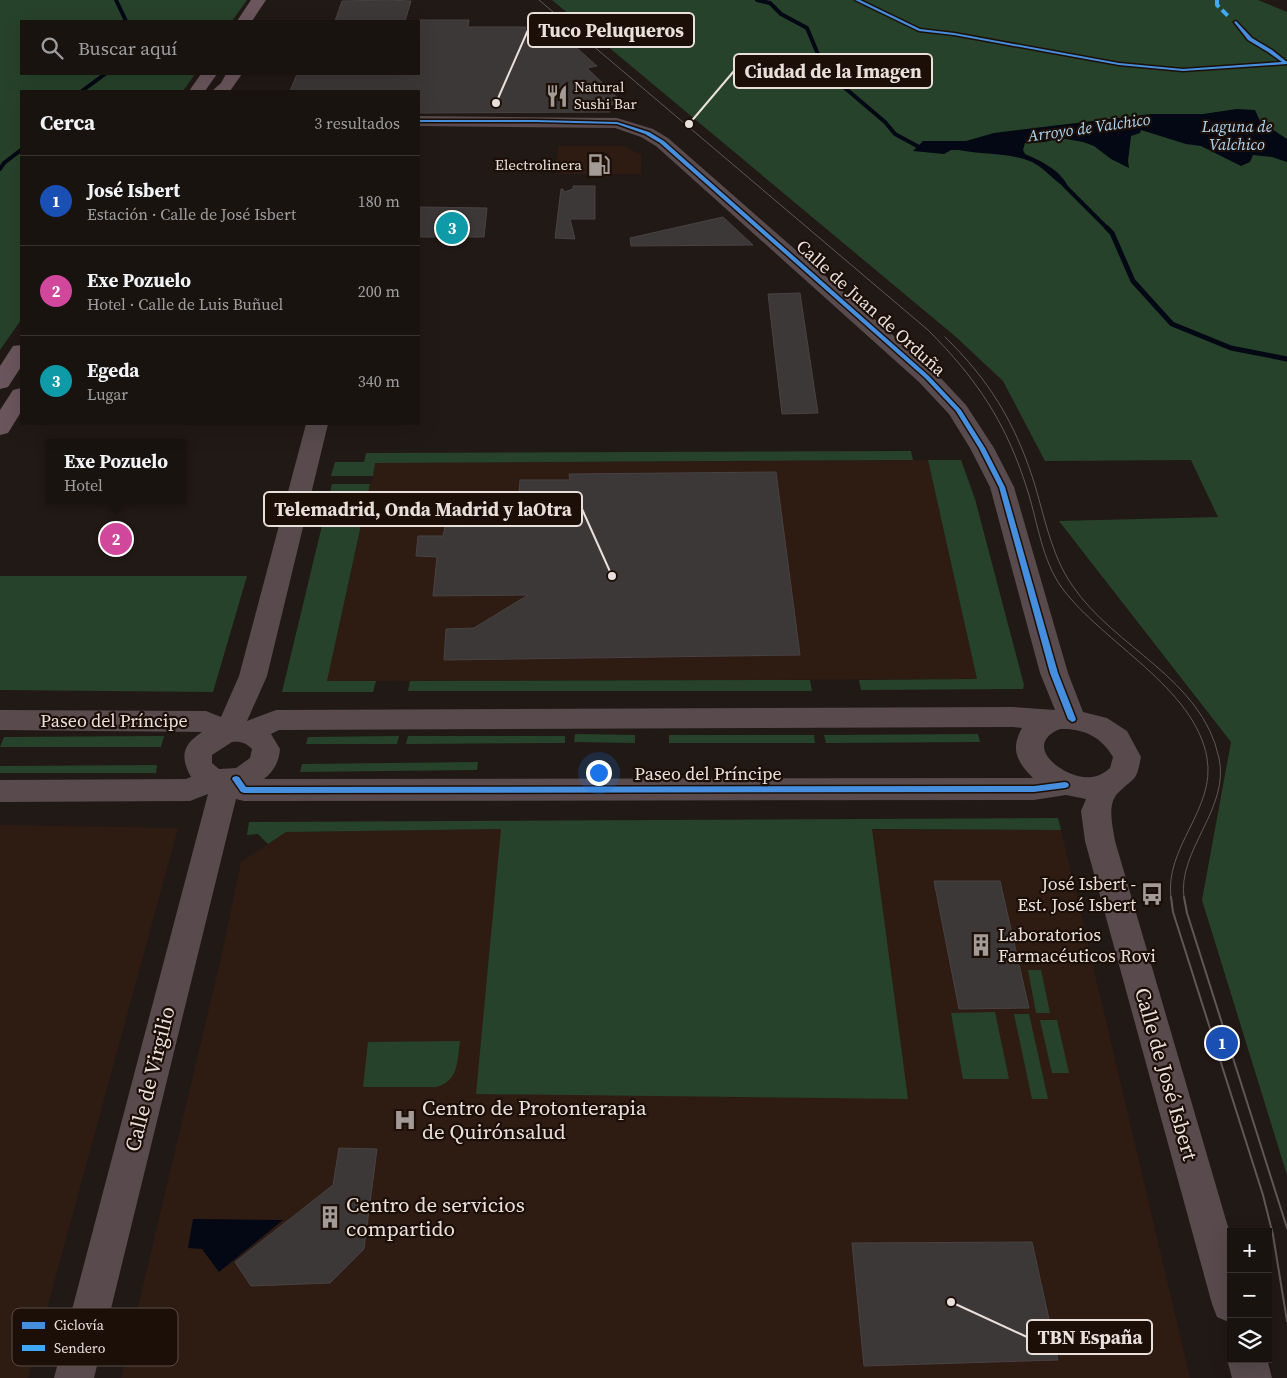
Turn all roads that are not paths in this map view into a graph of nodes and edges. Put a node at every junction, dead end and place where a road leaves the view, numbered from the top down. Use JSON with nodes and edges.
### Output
{"nodes":[{"id":1,"x":259,"y":0,"type":"edge"},
{"id":2,"x":245,"y":20,"type":"edge"},
{"id":3,"x":208,"y":75,"type":"edge"},
{"id":4,"x":198,"y":90,"type":"edge"},
{"id":5,"x":420,"y":121,"type":"edge"},
{"id":6,"x":20,"y":352,"type":"edge"},
{"id":7,"x":0,"y":382,"type":"edge"},
{"id":8,"x":20,"y":397,"type":"edge"},
{"id":9,"x":317,"y":425,"type":"edge"},
{"id":10,"x":0,"y":428,"type":"edge"},
{"id":11,"x":0,"y":720,"type":"edge"},
{"id":12,"x":1061,"y":720,"type":"junction"},
{"id":13,"x":234,"y":732,"type":"junction"},
{"id":14,"x":225,"y":780,"type":"junction"},
{"id":15,"x":1064,"y":785,"type":"junction"},
{"id":16,"x":1105,"y":786,"type":"junction"},
{"id":17,"x":0,"y":791,"type":"edge"},
{"id":18,"x":1227,"y":1290,"type":"edge"},
{"id":19,"x":92,"y":1308,"type":"edge"},
{"id":20,"x":1248,"y":1363,"type":"edge"},
{"id":21,"x":1252,"y":1378,"type":"edge"}],
"edges":[{"from":1,"to":2,"type":"highway"},
{"from":3,"to":4,"type":"highway"},
{"from":5,"to":12,"type":"street","name":"Calle de Juan de Orduña"},
{"from":6,"to":7,"type":"highway"},
{"from":8,"to":10,"type":"highway"},
{"from":9,"to":13,"type":"street"},
{"from":11,"to":13,"type":"street","name":"Paseo del Príncipe"},
{"from":12,"to":13,"type":"street"},
{"from":12,"to":15,"type":"street"},
{"from":12,"to":16,"type":"street"},
{"from":13,"to":14,"type":"street"},
{"from":13,"to":14,"type":"street"},
{"from":14,"to":15,"type":"street","name":"Paseo del Príncipe"},
{"from":14,"to":17,"type":"street"},
{"from":14,"to":19,"type":"street","name":"Calle de Virgilio"},
{"from":15,"to":16,"type":"street"},
{"from":16,"to":18,"type":"street","name":"Calle de José Isbert"},
{"from":20,"to":21,"type":"street"}]}
